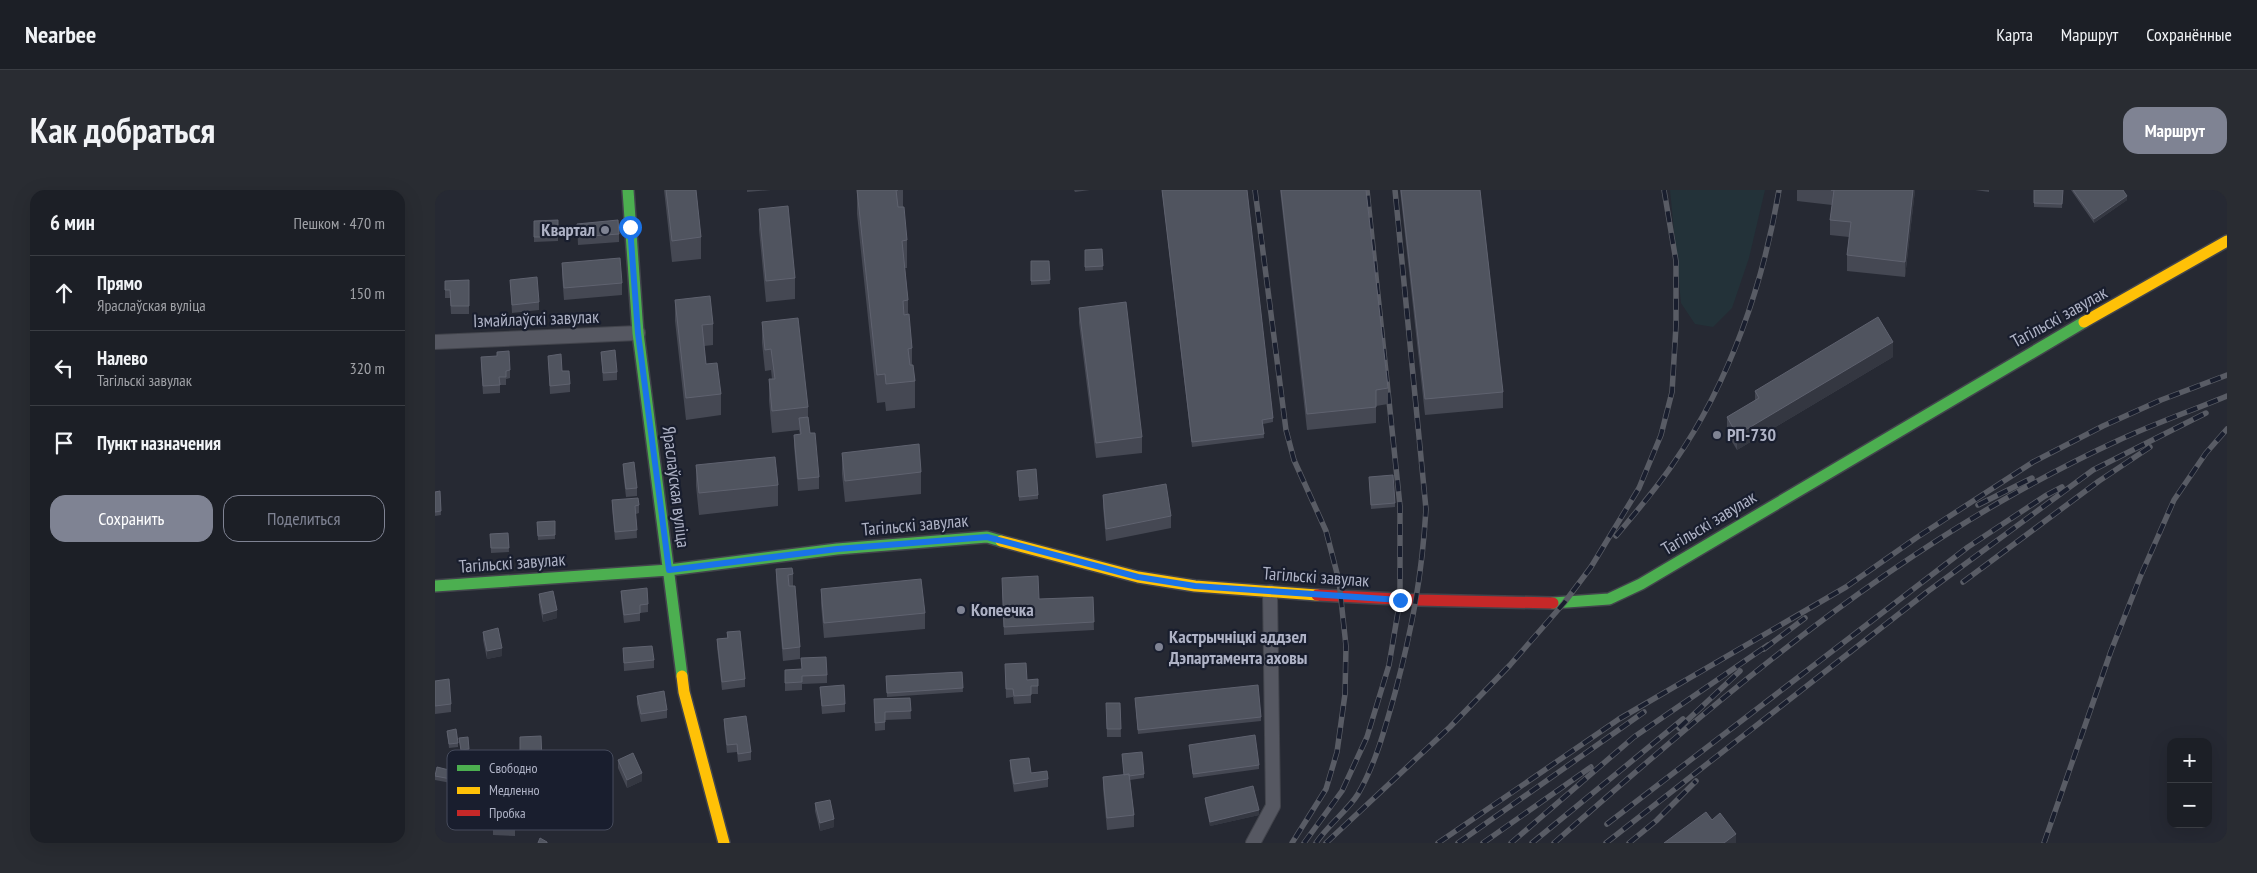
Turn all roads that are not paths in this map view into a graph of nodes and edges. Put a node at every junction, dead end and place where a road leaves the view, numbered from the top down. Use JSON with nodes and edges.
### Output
{"nodes":[{"id":1,"x":628,"y":190,"type":"edge"},
{"id":2,"x":2227,"y":241,"type":"edge"},
{"id":3,"x":638,"y":333,"type":"junction"},
{"id":4,"x":435,"y":342,"type":"edge"},
{"id":5,"x":669,"y":570,"type":"junction"},
{"id":6,"x":435,"y":586,"type":"edge"},
{"id":7,"x":1270,"y":592,"type":"junction"},
{"id":8,"x":724,"y":843,"type":"edge"},
{"id":9,"x":1253,"y":843,"type":"edge"}],
"edges":[{"from":1,"to":3,"type":"main road","name":"Яраслаўская вуліца"},
{"from":2,"to":7,"type":"main road","name":"Тагільскі завулак"},
{"from":3,"to":4,"type":"street","name":"Ізмайлаўскі завулак"},
{"from":3,"to":5,"type":"main road","name":"Яраслаўская вуліца"},
{"from":5,"to":6,"type":"main road","name":"Тагільскі завулак"},
{"from":5,"to":7,"type":"main road","name":"Тагільскі завулак"},
{"from":5,"to":8,"type":"main road","name":"Яраслаўская вуліца"},
{"from":7,"to":9,"type":"street"}]}
